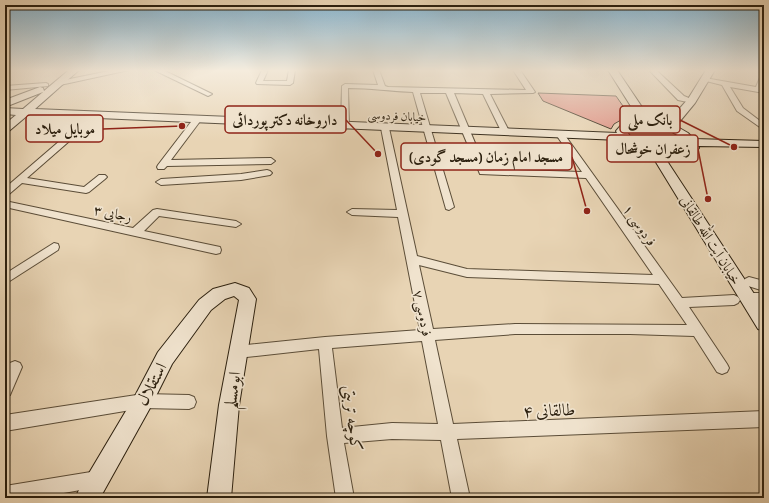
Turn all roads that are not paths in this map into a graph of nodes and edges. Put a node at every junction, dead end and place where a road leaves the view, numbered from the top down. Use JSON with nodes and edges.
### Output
{"nodes":[{"id":1,"x":31,"y":93,"type":"edge"},
{"id":2,"x":38,"y":93,"type":"edge"},
{"id":3,"x":40,"y":93,"type":"edge"},
{"id":4,"x":45,"y":93,"type":"edge"},
{"id":5,"x":345,"y":93,"type":"edge"},
{"id":6,"x":417,"y":93,"type":"edge"},
{"id":7,"x":450,"y":93,"type":"edge"},
{"id":8,"x":487,"y":93,"type":"edge"},
{"id":9,"x":627,"y":93,"type":"edge"},
{"id":10,"x":676,"y":93,"type":"edge"},
{"id":11,"x":697,"y":93,"type":"edge"},
{"id":12,"x":731,"y":93,"type":"edge"},
{"id":13,"x":692,"y":101,"type":"junction"},
{"id":14,"x":5,"y":104,"type":"edge"},
{"id":15,"x":10,"y":111,"type":"edge"},
{"id":16,"x":26,"y":112,"type":"junction"},
{"id":17,"x":50,"y":113,"type":"junction"},
{"id":18,"x":94,"y":116,"type":"junction"},
{"id":19,"x":644,"y":119,"type":"junction"},
{"id":20,"x":197,"y":120,"type":"junction"},
{"id":21,"x":6,"y":125,"type":"edge"},
{"id":22,"x":672,"y":125,"type":"junction"},
{"id":23,"x":345,"y":127,"type":"junction"},
{"id":24,"x":385,"y":128,"type":"junction"},
{"id":25,"x":764,"y":128,"type":"edge"},
{"id":26,"x":428,"y":130,"type":"junction"},
{"id":27,"x":466,"y":132,"type":"junction"},
{"id":28,"x":506,"y":133,"type":"junction"},
{"id":29,"x":561,"y":136,"type":"junction"},
{"id":30,"x":622,"y":137,"type":"junction"},
{"id":31,"x":691,"y":142,"type":"junction"},
{"id":32,"x":764,"y":144,"type":"edge"},
{"id":33,"x":663,"y":157,"type":"junction"},
{"id":34,"x":270,"y":161,"type":"dead end"},
{"id":35,"x":267,"y":173,"type":"dead end"},
{"id":36,"x":588,"y":175,"type":"junction"},
{"id":37,"x":102,"y":177,"type":"dead end"},
{"id":38,"x":20,"y":180,"type":"junction"},
{"id":39,"x":161,"y":182,"type":"dead end"},
{"id":40,"x":5,"y":193,"type":"edge"},
{"id":41,"x":5,"y":204,"type":"edge"},
{"id":42,"x":449,"y":207,"type":"dead end"},
{"id":43,"x":352,"y":212,"type":"dead end"},
{"id":44,"x":402,"y":214,"type":"junction"},
{"id":45,"x":236,"y":224,"type":"dead end"},
{"id":46,"x":136,"y":232,"type":"junction"},
{"id":47,"x":54,"y":247,"type":"dead end"},
{"id":48,"x":216,"y":250,"type":"dead end"},
{"id":49,"x":412,"y":259,"type":"junction"},
{"id":50,"x":5,"y":280,"type":"edge"},
{"id":51,"x":662,"y":280,"type":"junction"},
{"id":52,"x":235,"y":289,"type":"joint"},
{"id":53,"x":755,"y":298,"type":"edge"},
{"id":54,"x":679,"y":303,"type":"junction"},
{"id":55,"x":764,"y":324,"type":"edge"},
{"id":56,"x":697,"y":331,"type":"junction"},
{"id":57,"x":427,"y":335,"type":"junction"},
{"id":58,"x":325,"y":343,"type":"junction"},
{"id":59,"x":237,"y":352,"type":"junction"},
{"id":60,"x":15,"y":367,"type":"dead end"},
{"id":61,"x":722,"y":368,"type":"dead end"},
{"id":62,"x":5,"y":390,"type":"edge"},
{"id":63,"x":143,"y":402,"type":"junction"},
{"id":64,"x":189,"y":402,"type":"dead end"},
{"id":65,"x":764,"y":419,"type":"edge"},
{"id":66,"x":5,"y":423,"type":"edge"},
{"id":67,"x":448,"y":432,"type":"junction"},
{"id":68,"x":335,"y":436,"type":"junction"},
{"id":69,"x":96,"y":479,"type":"junction"},
{"id":70,"x":5,"y":495,"type":"edge"},
{"id":71,"x":87,"y":498,"type":"edge"},
{"id":72,"x":219,"y":498,"type":"edge"},
{"id":73,"x":345,"y":498,"type":"edge"},
{"id":74,"x":461,"y":498,"type":"edge"}],
"edges":[{"from":1,"to":14,"type":"main road"},
{"from":2,"to":15,"type":"main road"},
{"from":3,"to":16,"type":"main road"},
{"from":4,"to":17,"type":"main road"},
{"from":5,"to":23,"type":"street"},
{"from":6,"to":26,"type":"street"},
{"from":7,"to":27,"type":"street"},
{"from":8,"to":28,"type":"street"},
{"from":9,"to":19,"type":"main road"},
{"from":10,"to":13,"type":"street"},
{"from":11,"to":13,"type":"main road"},
{"from":12,"to":25,"type":"street"},
{"from":13,"to":22,"type":"main road"},
{"from":15,"to":16,"type":"main road","name":"خیابان فردوسی"},
{"from":15,"to":21,"type":"main road"},
{"from":16,"to":17,"type":"main road","name":"خیابان فردوسی"},
{"from":16,"to":21,"type":"main road"},
{"from":17,"to":18,"type":"main road","name":"خیابان فردوسی"},
{"from":17,"to":21,"type":"main road"},
{"from":18,"to":20,"type":"main road","name":"خیابان فردوسی"},
{"from":18,"to":38,"type":"street"},
{"from":19,"to":22,"type":"main road"},
{"from":19,"to":30,"type":"main road"},
{"from":20,"to":23,"type":"main road","name":"خیابان فردوسی"},
{"from":20,"to":34,"type":"street"},
{"from":22,"to":31,"type":"main road"},
{"from":23,"to":24,"type":"main road","name":"خیابان فردوسی"},
{"from":24,"to":26,"type":"main road","name":"خیابان فردوسی"},
{"from":24,"to":44,"type":"street","name":"فردوسی ۷"},
{"from":26,"to":27,"type":"main road","name":"خیابان فردوسی"},
{"from":26,"to":42,"type":"street"},
{"from":27,"to":28,"type":"main road","name":"خیابان فردوسی"},
{"from":27,"to":36,"type":"street"},
{"from":28,"to":29,"type":"main road","name":"خیابان فردوسی"},
{"from":29,"to":30,"type":"main road","name":"خیابان فردوسی"},
{"from":29,"to":36,"type":"street","name":"فردوسی ۱"},
{"from":30,"to":33,"type":"main road"},
{"from":31,"to":32,"type":"main road"},
{"from":31,"to":33,"type":"main road"},
{"from":33,"to":53,"type":"main road","name":"خیابان آیت الله طالقانی"},
{"from":33,"to":53,"type":"main road","name":"خیابان آیت الله طالقانی"},
{"from":35,"to":39,"type":"street"},
{"from":36,"to":51,"type":"street","name":"فردوسی ۱"},
{"from":37,"to":38,"type":"street"},
{"from":38,"to":40,"type":"street"},
{"from":41,"to":46,"type":"street","name":"رجایی ۳"},
{"from":43,"to":44,"type":"street"},
{"from":44,"to":49,"type":"street","name":"فردوسی ۷"},
{"from":45,"to":46,"type":"street"},
{"from":46,"to":48,"type":"street","name":"رجایی ۳"},
{"from":47,"to":50,"type":"street"},
{"from":49,"to":51,"type":"street"},
{"from":49,"to":57,"type":"street","name":"فردوسی ۷"},
{"from":51,"to":54,"type":"street","name":"فردوسی ۱"},
{"from":52,"to":59,"type":"main road","name":"ابومسلم"},
{"from":52,"to":63,"type":"main road","name":"استقلال"},
{"from":53,"to":54,"type":"street"},
{"from":53,"to":55,"type":"main road","name":"خیابان آیت الله طالقانی"},
{"from":54,"to":56,"type":"street","name":"فردوسی ۱"},
{"from":56,"to":57,"type":"street"},
{"from":56,"to":61,"type":"street","name":"فردوسی ۱"},
{"from":57,"to":58,"type":"street"},
{"from":57,"to":67,"type":"street","name":"فردوسی ۷"},
{"from":58,"to":59,"type":"street"},
{"from":58,"to":68,"type":"street","name":"کوچه تربتی"},
{"from":59,"to":72,"type":"main road","name":"ابومسلم"},
{"from":60,"to":62,"type":"street"},
{"from":63,"to":64,"type":"street"},
{"from":63,"to":66,"type":"street"},
{"from":63,"to":69,"type":"main road","name":"استقلال"},
{"from":65,"to":67,"type":"street","name":"طالقانی ۴"},
{"from":67,"to":68,"type":"street","name":"طالقانی ۴"},
{"from":67,"to":74,"type":"street","name":"فردوسی ۷"},
{"from":68,"to":73,"type":"street","name":"کوچه تربتی"},
{"from":69,"to":70,"type":"street"},
{"from":69,"to":71,"type":"main road","name":"استقلال"}]}
